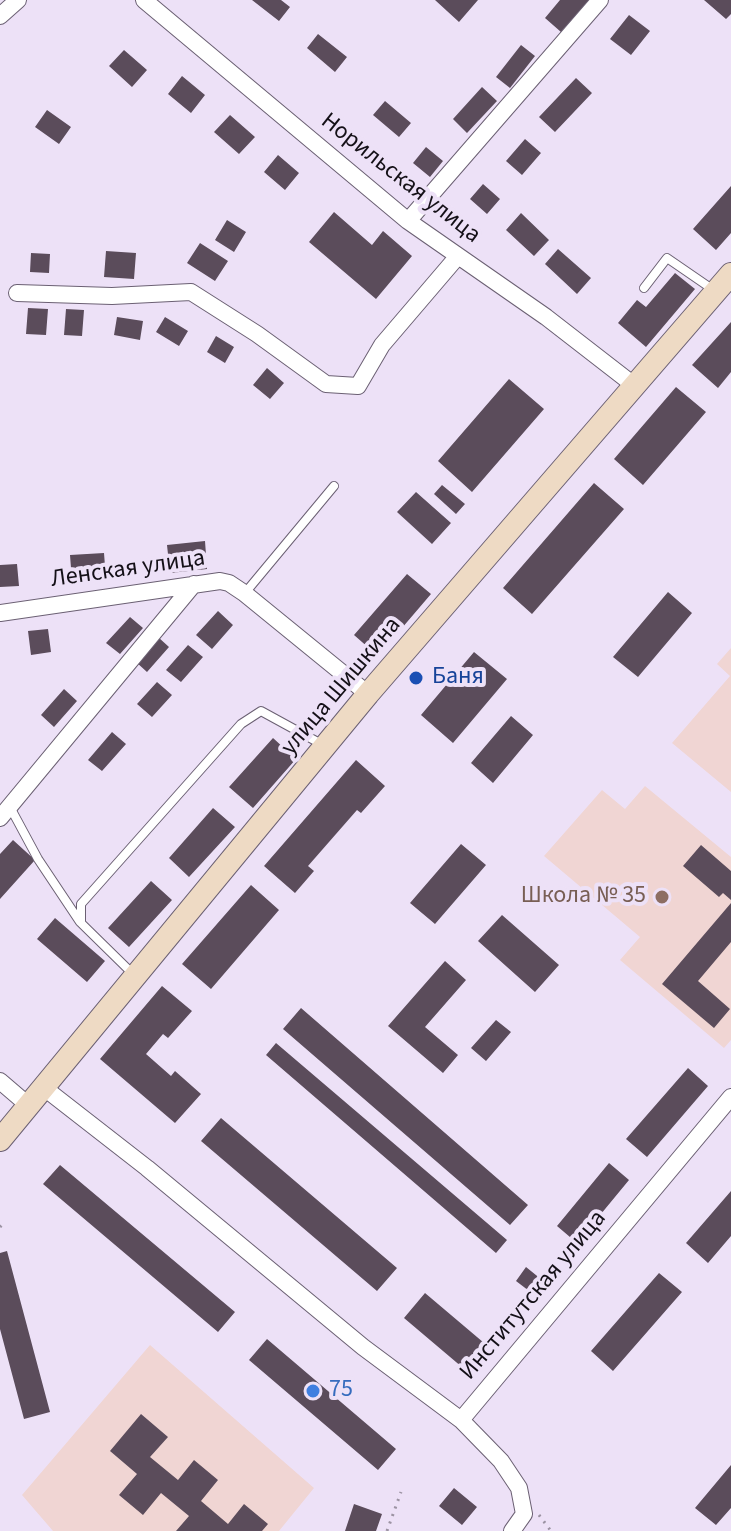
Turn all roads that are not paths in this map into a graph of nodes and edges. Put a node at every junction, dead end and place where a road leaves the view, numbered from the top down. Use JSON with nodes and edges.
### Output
{"nodes":[{"id":1,"x":18,"y":0,"type":"edge"},
{"id":2,"x":144,"y":0,"type":"edge"},
{"id":3,"x":600,"y":0,"type":"edge"},
{"id":4,"x":0,"y":16,"type":"edge"},
{"id":5,"x":408,"y":221,"type":"junction"},
{"id":6,"x":458,"y":256,"type":"junction"},
{"id":7,"x":731,"y":274,"type":"edge"},
{"id":8,"x":644,"y":288,"type":"dead end"},
{"id":9,"x":715,"y":292,"type":"junction"},
{"id":10,"x":17,"y":293,"type":"dead end"},
{"id":11,"x":635,"y":386,"type":"junction"},
{"id":12,"x":334,"y":486,"type":"dead end"},
{"id":13,"x":194,"y":584,"type":"junction"},
{"id":14,"x":244,"y":593,"type":"junction"},
{"id":15,"x":0,"y":613,"type":"edge"},
{"id":16,"x":368,"y":694,"type":"junction"},
{"id":17,"x":325,"y":746,"type":"junction"},
{"id":18,"x":5,"y":812,"type":"edge"},
{"id":19,"x":81,"y":923,"type":"junction"},
{"id":20,"x":136,"y":977,"type":"junction"},
{"id":21,"x":0,"y":1081,"type":"edge"},
{"id":22,"x":43,"y":1087,"type":"junction"},
{"id":23,"x":731,"y":1097,"type":"edge"},
{"id":24,"x":28,"y":1105,"type":"junction"},
{"id":25,"x":0,"y":1140,"type":"edge"},
{"id":26,"x":461,"y":1420,"type":"junction"},
{"id":27,"x":512,"y":1531,"type":"edge"}],
"edges":[{"from":1,"to":4,"type":"street"},
{"from":2,"to":5,"type":"street","name":"Норильская улица"},
{"from":3,"to":5,"type":"street"},
{"from":5,"to":6,"type":"street","name":"Норильская улица"},
{"from":6,"to":10,"type":"street"},
{"from":6,"to":11,"type":"street","name":"Норильская улица"},
{"from":7,"to":9,"type":"main road","name":"улица Шишкина"},
{"from":8,"to":9,"type":"lane"},
{"from":9,"to":11,"type":"main road","name":"улица Шишкина"},
{"from":11,"to":16,"type":"main road","name":"улица Шишкина"},
{"from":12,"to":14,"type":"lane"},
{"from":13,"to":14,"type":"street","name":"Ленская улица"},
{"from":13,"to":15,"type":"street","name":"Ленская улица"},
{"from":13,"to":18,"type":"street"},
{"from":14,"to":16,"type":"street","name":"Ленская улица"},
{"from":16,"to":17,"type":"main road","name":"улица Шишкина"},
{"from":17,"to":19,"type":"lane"},
{"from":17,"to":20,"type":"main road","name":"улица Шишкина"},
{"from":18,"to":19,"type":"lane"},
{"from":19,"to":20,"type":"lane"},
{"from":20,"to":22,"type":"main road","name":"улица Шишкина"},
{"from":21,"to":24,"type":"street"},
{"from":22,"to":24,"type":"main road","name":"улица Шишкина"},
{"from":22,"to":26,"type":"street"},
{"from":23,"to":26,"type":"street","name":"Институтская улица"},
{"from":24,"to":25,"type":"main road","name":"улица Шишкина"},
{"from":26,"to":27,"type":"street"}]}
